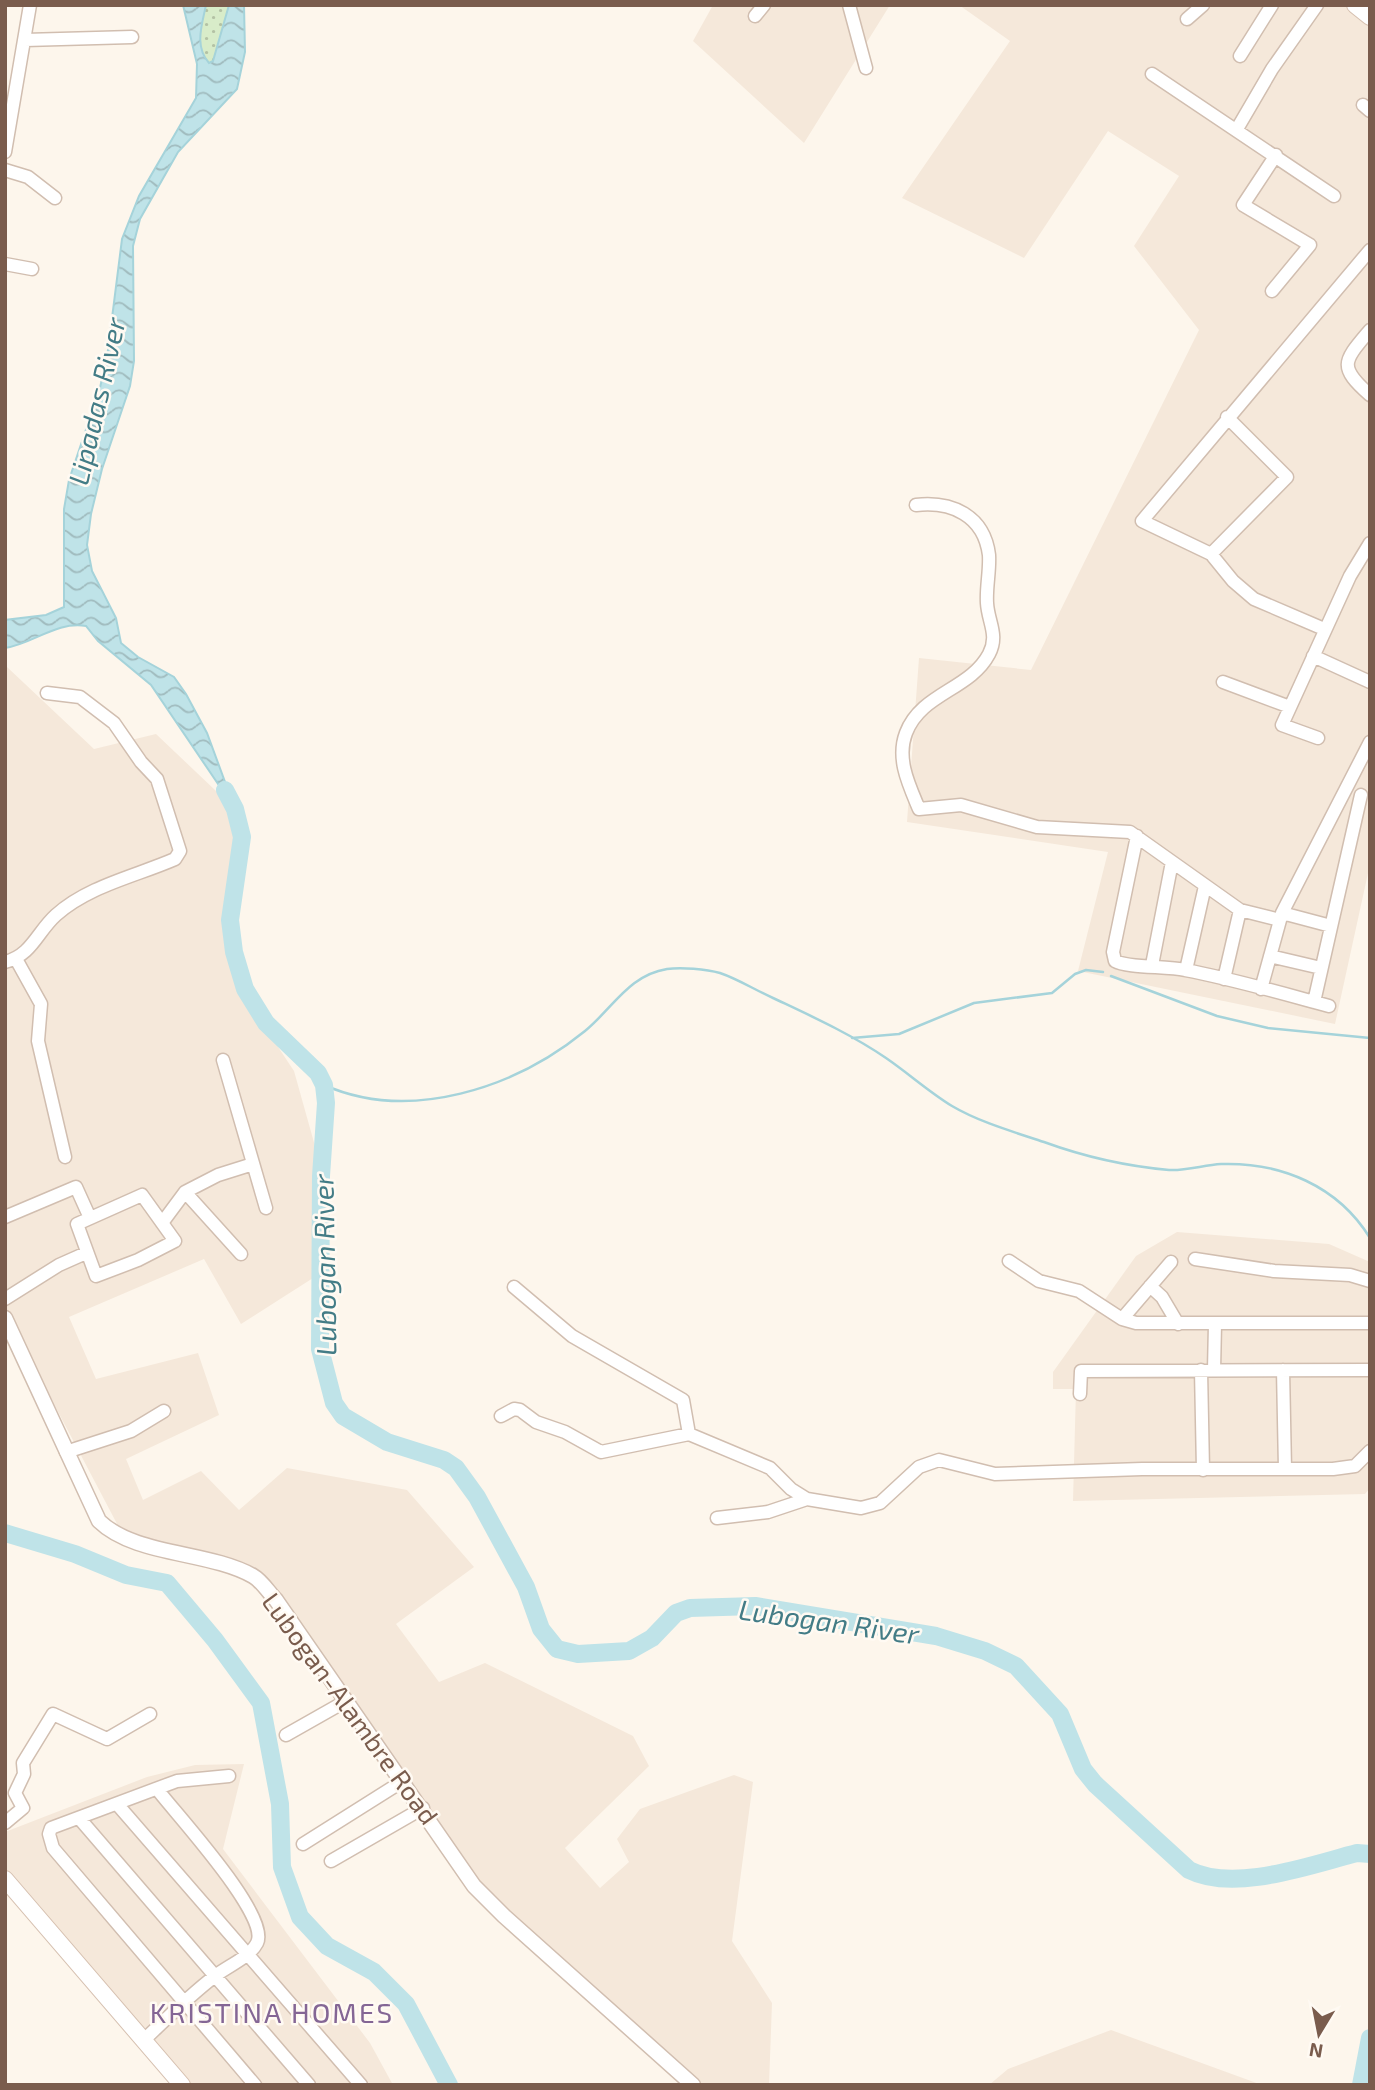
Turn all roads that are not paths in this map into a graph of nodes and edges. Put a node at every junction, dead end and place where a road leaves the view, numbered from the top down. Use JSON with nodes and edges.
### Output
{"nodes":[{"id":1,"x":30,"y":5,"type":"edge"},
{"id":2,"x":849,"y":5,"type":"edge"},
{"id":3,"x":1203,"y":5,"type":"edge"},
{"id":4,"x":1272,"y":5,"type":"edge"},
{"id":5,"x":1317,"y":5,"type":"edge"},
{"id":6,"x":1355,"y":5,"type":"edge"},
{"id":7,"x":1370,"y":17,"type":"edge"},
{"id":8,"x":1187,"y":19,"type":"dead end"},
{"id":9,"x":132,"y":37,"type":"dead end"},
{"id":10,"x":25,"y":40,"type":"junction"},
{"id":11,"x":1240,"y":56,"type":"dead end"},
{"id":12,"x":866,"y":68,"type":"dead end"},
{"id":13,"x":1152,"y":74,"type":"dead end"},
{"id":14,"x":1237,"y":129,"type":"junction"},
{"id":15,"x":5,"y":152,"type":"edge"},
{"id":16,"x":1276,"y":155,"type":"junction"},
{"id":17,"x":5,"y":170,"type":"edge"},
{"id":18,"x":1334,"y":195,"type":"dead end"},
{"id":19,"x":55,"y":198,"type":"dead end"},
{"id":20,"x":1370,"y":250,"type":"edge"},
{"id":21,"x":5,"y":264,"type":"edge"},
{"id":22,"x":32,"y":269,"type":"dead end"},
{"id":23,"x":1272,"y":291,"type":"dead end"},
{"id":24,"x":1370,"y":330,"type":"edge"},
{"id":25,"x":1369,"y":392,"type":"edge"},
{"id":26,"x":1227,"y":418,"type":"junction"},
{"id":27,"x":916,"y":505,"type":"dead end"},
{"id":28,"x":1370,"y":543,"type":"edge"},
{"id":29,"x":1211,"y":554,"type":"junction"},
{"id":30,"x":1325,"y":629,"type":"junction"},
{"id":31,"x":1313,"y":656,"type":"junction"},
{"id":32,"x":1223,"y":682,"type":"dead end"},
{"id":33,"x":1370,"y":682,"type":"edge"},
{"id":34,"x":47,"y":693,"type":"dead end"},
{"id":35,"x":1290,"y":707,"type":"junction"},
{"id":36,"x":1318,"y":738,"type":"dead end"},
{"id":37,"x":1370,"y":742,"type":"edge"},
{"id":38,"x":1346,"y":792,"type":"junction"},
{"id":39,"x":1365,"y":796,"type":"edge"},
{"id":40,"x":1137,"y":836,"type":"junction"},
{"id":41,"x":1171,"y":862,"type":"junction"},
{"id":42,"x":1205,"y":886,"type":"junction"},
{"id":43,"x":1240,"y":910,"type":"junction"},
{"id":44,"x":1281,"y":917,"type":"junction"},
{"id":45,"x":1331,"y":926,"type":"junction"},
{"id":46,"x":1270,"y":956,"type":"junction"},
{"id":47,"x":11,"y":961,"type":"edge"},
{"id":48,"x":1152,"y":964,"type":"junction"},
{"id":49,"x":1321,"y":968,"type":"junction"},
{"id":50,"x":1186,"y":970,"type":"junction"},
{"id":51,"x":1224,"y":979,"type":"junction"},
{"id":52,"x":1261,"y":989,"type":"junction"},
{"id":53,"x":1314,"y":1002,"type":"junction"},
{"id":54,"x":1329,"y":1006,"type":"dead end"},
{"id":55,"x":223,"y":1060,"type":"dead end"},
{"id":56,"x":65,"y":1157,"type":"dead end"},
{"id":57,"x":253,"y":1164,"type":"junction"},
{"id":58,"x":185,"y":1192,"type":"junction"},
{"id":59,"x":265,"y":1208,"type":"dead end"},
{"id":60,"x":5,"y":1217,"type":"edge"},
{"id":61,"x":90,"y":1218,"type":"junction"},
{"id":62,"x":162,"y":1223,"type":"junction"},
{"id":63,"x":86,"y":1253,"type":"junction"},
{"id":64,"x":241,"y":1254,"type":"dead end"},
{"id":65,"x":1195,"y":1259,"type":"dead end"},
{"id":66,"x":1009,"y":1261,"type":"dead end"},
{"id":67,"x":1171,"y":1262,"type":"dead end"},
{"id":68,"x":1370,"y":1281,"type":"edge"},
{"id":69,"x":1150,"y":1286,"type":"junction"},
{"id":70,"x":514,"y":1287,"type":"dead end"},
{"id":71,"x":5,"y":1299,"type":"edge"},
{"id":72,"x":5,"y":1318,"type":"edge"},
{"id":73,"x":1122,"y":1318,"type":"junction"},
{"id":74,"x":1370,"y":1323,"type":"edge"},
{"id":75,"x":1178,"y":1324,"type":"junction"},
{"id":76,"x":1215,"y":1324,"type":"junction"},
{"id":77,"x":1208,"y":1370,"type":"junction"},
{"id":78,"x":1283,"y":1370,"type":"junction"},
{"id":79,"x":1370,"y":1370,"type":"edge"},
{"id":80,"x":1080,"y":1394,"type":"dead end"},
{"id":81,"x":163,"y":1410,"type":"dead end"},
{"id":82,"x":501,"y":1416,"type":"dead end"},
{"id":83,"x":690,"y":1434,"type":"junction"},
{"id":84,"x":1370,"y":1451,"type":"edge"},
{"id":85,"x":66,"y":1452,"type":"junction"},
{"id":86,"x":1285,"y":1469,"type":"junction"},
{"id":87,"x":1203,"y":1470,"type":"junction"},
{"id":88,"x":807,"y":1499,"type":"junction"},
{"id":89,"x":717,"y":1518,"type":"dead end"},
{"id":90,"x":346,"y":1700,"type":"junction"},
{"id":91,"x":150,"y":1714,"type":"dead end"},
{"id":92,"x":286,"y":1735,"type":"dead end"},
{"id":93,"x":229,"y":1776,"type":"dead end"},
{"id":94,"x":403,"y":1781,"type":"junction"},
{"id":95,"x":157,"y":1789,"type":"junction"},
{"id":96,"x":117,"y":1804,"type":"junction"},
{"id":97,"x":423,"y":1808,"type":"junction"},
{"id":98,"x":79,"y":1818,"type":"junction"},
{"id":99,"x":5,"y":1823,"type":"edge"},
{"id":100,"x":303,"y":1844,"type":"dead end"},
{"id":101,"x":331,"y":1861,"type":"dead end"},
{"id":102,"x":5,"y":1879,"type":"edge"},
{"id":103,"x":246,"y":1954,"type":"junction"},
{"id":104,"x":215,"y":1976,"type":"junction"},
{"id":105,"x":184,"y":2002,"type":"junction"},
{"id":106,"x":144,"y":2040,"type":"junction"},
{"id":107,"x":182,"y":2085,"type":"edge"},
{"id":108,"x":255,"y":2085,"type":"edge"},
{"id":109,"x":309,"y":2085,"type":"edge"},
{"id":110,"x":361,"y":2085,"type":"edge"},
{"id":111,"x":693,"y":2085,"type":"edge"}],
"edges":[{"from":1,"to":10,"type":"street"},
{"from":2,"to":12,"type":"street"},
{"from":3,"to":8,"type":"street"},
{"from":4,"to":11,"type":"street"},
{"from":5,"to":14,"type":"street"},
{"from":6,"to":7,"type":"main road"},
{"from":9,"to":10,"type":"street"},
{"from":10,"to":15,"type":"street"},
{"from":13,"to":14,"type":"street"},
{"from":14,"to":16,"type":"street"},
{"from":16,"to":18,"type":"street"},
{"from":16,"to":23,"type":"street"},
{"from":17,"to":19,"type":"street"},
{"from":20,"to":26,"type":"street"},
{"from":21,"to":22,"type":"street"},
{"from":24,"to":25,"type":"street"},
{"from":26,"to":29,"type":"street"},
{"from":26,"to":29,"type":"street"},
{"from":27,"to":40,"type":"street"},
{"from":28,"to":30,"type":"street"},
{"from":29,"to":30,"type":"street"},
{"from":30,"to":31,"type":"street"},
{"from":31,"to":33,"type":"street"},
{"from":31,"to":35,"type":"street"},
{"from":32,"to":35,"type":"street"},
{"from":34,"to":47,"type":"street"},
{"from":35,"to":36,"type":"street"},
{"from":37,"to":38,"type":"street"},
{"from":38,"to":39,"type":"street"},
{"from":38,"to":44,"type":"street"},
{"from":39,"to":45,"type":"street"},
{"from":40,"to":41,"type":"street"},
{"from":40,"to":48,"type":"street"},
{"from":41,"to":42,"type":"street"},
{"from":41,"to":48,"type":"street"},
{"from":42,"to":43,"type":"street"},
{"from":42,"to":50,"type":"street"},
{"from":43,"to":44,"type":"street"},
{"from":43,"to":51,"type":"street"},
{"from":44,"to":45,"type":"street"},
{"from":44,"to":46,"type":"street"},
{"from":45,"to":49,"type":"street"},
{"from":46,"to":49,"type":"street"},
{"from":46,"to":52,"type":"street"},
{"from":47,"to":56,"type":"street"},
{"from":48,"to":50,"type":"street"},
{"from":49,"to":53,"type":"street"},
{"from":50,"to":51,"type":"street"},
{"from":51,"to":52,"type":"street"},
{"from":52,"to":53,"type":"street"},
{"from":53,"to":54,"type":"street"},
{"from":55,"to":57,"type":"street"},
{"from":57,"to":58,"type":"street"},
{"from":57,"to":59,"type":"street"},
{"from":58,"to":62,"type":"street"},
{"from":58,"to":64,"type":"street"},
{"from":60,"to":61,"type":"street"},
{"from":61,"to":62,"type":"street"},
{"from":61,"to":63,"type":"street"},
{"from":62,"to":63,"type":"street"},
{"from":63,"to":71,"type":"street"},
{"from":65,"to":68,"type":"street"},
{"from":66,"to":73,"type":"street"},
{"from":67,"to":69,"type":"street"},
{"from":69,"to":73,"type":"street"},
{"from":69,"to":75,"type":"street"},
{"from":70,"to":83,"type":"street"},
{"from":72,"to":85,"type":"street","name":"Lubogan-Alambre Road"},
{"from":73,"to":75,"type":"street"},
{"from":74,"to":76,"type":"street"},
{"from":75,"to":76,"type":"street"},
{"from":76,"to":77,"type":"street"},
{"from":77,"to":78,"type":"street"},
{"from":77,"to":80,"type":"street"},
{"from":77,"to":87,"type":"street"},
{"from":78,"to":79,"type":"street"},
{"from":78,"to":86,"type":"street"},
{"from":81,"to":85,"type":"street"},
{"from":82,"to":83,"type":"street"},
{"from":83,"to":88,"type":"street"},
{"from":84,"to":86,"type":"street"},
{"from":85,"to":90,"type":"street","name":"Lubogan-Alambre Road"},
{"from":86,"to":87,"type":"street"},
{"from":87,"to":88,"type":"street"},
{"from":88,"to":89,"type":"street"},
{"from":90,"to":92,"type":"street"},
{"from":90,"to":94,"type":"street","name":"Lubogan-Alambre Road"},
{"from":91,"to":99,"type":"street"},
{"from":93,"to":95,"type":"street"},
{"from":94,"to":97,"type":"street","name":"Lubogan-Alambre Road"},
{"from":94,"to":100,"type":"street"},
{"from":95,"to":96,"type":"street"},
{"from":95,"to":103,"type":"street"},
{"from":96,"to":98,"type":"street"},
{"from":96,"to":103,"type":"street"},
{"from":97,"to":101,"type":"street"},
{"from":97,"to":111,"type":"street","name":"Lubogan-Alambre Road"},
{"from":98,"to":104,"type":"street"},
{"from":98,"to":105,"type":"street"},
{"from":102,"to":106,"type":"main road"},
{"from":103,"to":104,"type":"street"},
{"from":103,"to":110,"type":"street"},
{"from":104,"to":105,"type":"street"},
{"from":104,"to":109,"type":"street"},
{"from":105,"to":106,"type":"street"},
{"from":105,"to":108,"type":"street"},
{"from":106,"to":107,"type":"main road"}]}
